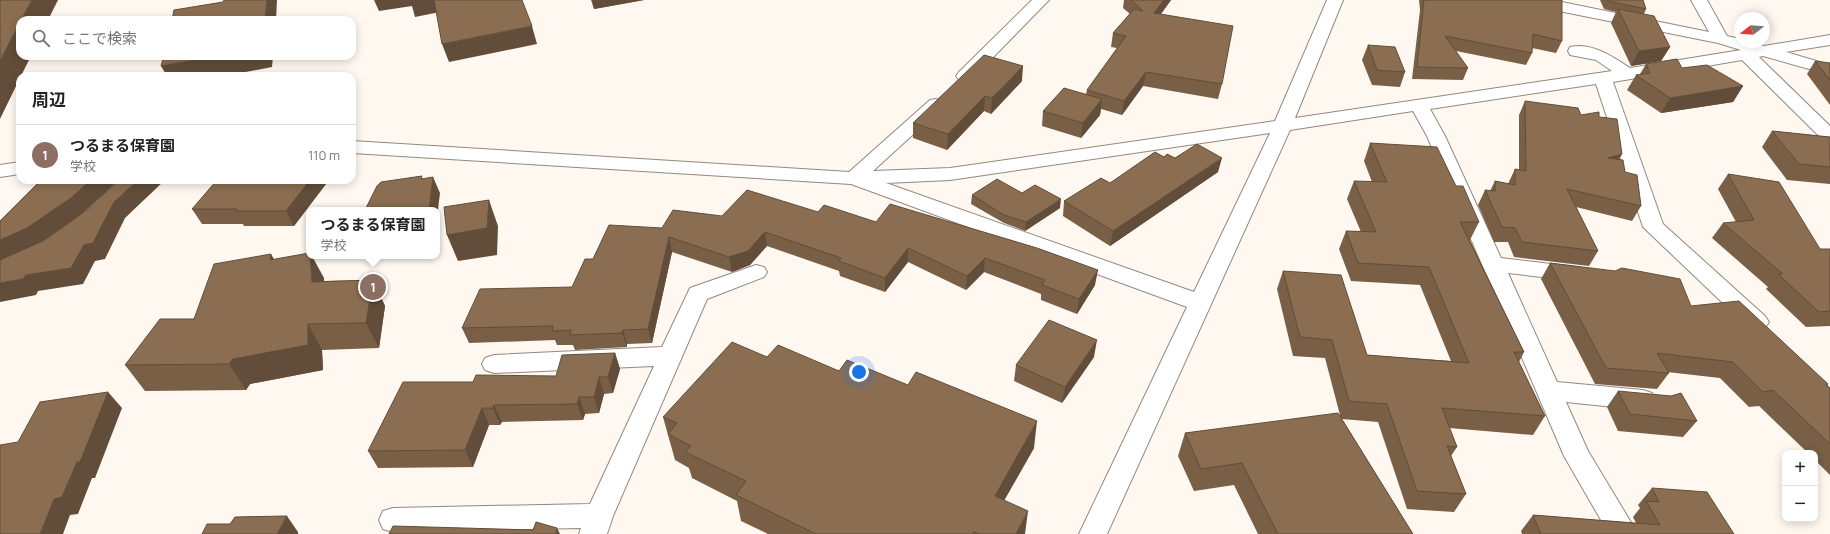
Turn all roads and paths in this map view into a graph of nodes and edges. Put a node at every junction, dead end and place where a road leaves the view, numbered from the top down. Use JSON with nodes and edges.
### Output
{"nodes":[{"id":1,"x":1041,"y":0,"type":"edge"},
{"id":2,"x":1335,"y":0,"type":"edge"},
{"id":3,"x":1528,"y":0,"type":"edge"},
{"id":4,"x":1700,"y":0,"type":"edge"},
{"id":5,"x":1721,"y":39,"type":"junction"},
{"id":6,"x":1830,"y":40,"type":"edge"},
{"id":7,"x":1576,"y":51,"type":"dead end"},
{"id":8,"x":1764,"y":51,"type":"junction"},
{"id":9,"x":1746,"y":54,"type":"junction"},
{"id":10,"x":1830,"y":70,"type":"edge"},
{"id":11,"x":1627,"y":74,"type":"junction"},
{"id":12,"x":1603,"y":78,"type":"junction"},
{"id":13,"x":1419,"y":105,"type":"junction"},
{"id":14,"x":1282,"y":126,"type":"junction"},
{"id":15,"x":1830,"y":136,"type":"edge"},
{"id":16,"x":356,"y":148,"type":"edge"},
{"id":17,"x":16,"y":169,"type":"edge"},
{"id":18,"x":0,"y":171,"type":"edge"},
{"id":19,"x":854,"y":178,"type":"junction"},
{"id":20,"x":1492,"y":264,"type":"junction"},
{"id":21,"x":756,"y":272,"type":"dead end"},
{"id":22,"x":1597,"y":276,"type":"edge"},
{"id":23,"x":1200,"y":303,"type":"junction"},
{"id":24,"x":1771,"y":335,"type":"edge"},
{"id":25,"x":670,"y":356,"type":"junction"},
{"id":26,"x":494,"y":364,"type":"dead end"},
{"id":27,"x":1548,"y":391,"type":"junction"},
{"id":28,"x":1658,"y":401,"type":"edge"},
{"id":29,"x":393,"y":520,"type":"dead end"},
{"id":30,"x":596,"y":525,"type":"edge"},
{"id":31,"x":1093,"y":534,"type":"edge"},
{"id":32,"x":1624,"y":534,"type":"edge"}],
"edges":[{"from":1,"to":19,"type":"street"},
{"from":2,"to":14,"type":"street"},
{"from":3,"to":5,"type":"street"},
{"from":4,"to":5,"type":"street"},
{"from":5,"to":8,"type":"street"},
{"from":6,"to":8,"type":"street"},
{"from":7,"to":11,"type":"street"},
{"from":8,"to":9,"type":"street"},
{"from":8,"to":10,"type":"street"},
{"from":9,"to":11,"type":"street"},
{"from":9,"to":15,"type":"street"},
{"from":11,"to":12,"type":"street"},
{"from":12,"to":13,"type":"street"},
{"from":12,"to":24,"type":"street"},
{"from":13,"to":14,"type":"street"},
{"from":13,"to":20,"type":"street"},
{"from":14,"to":19,"type":"street"},
{"from":14,"to":23,"type":"street"},
{"from":16,"to":19,"type":"street"},
{"from":17,"to":18,"type":"street"},
{"from":19,"to":23,"type":"street"},
{"from":20,"to":22,"type":"street"},
{"from":20,"to":27,"type":"street"},
{"from":21,"to":25,"type":"street"},
{"from":23,"to":31,"type":"street"},
{"from":25,"to":26,"type":"street"},
{"from":25,"to":30,"type":"street"},
{"from":27,"to":28,"type":"street"},
{"from":27,"to":32,"type":"street"},
{"from":29,"to":30,"type":"street"}]}
